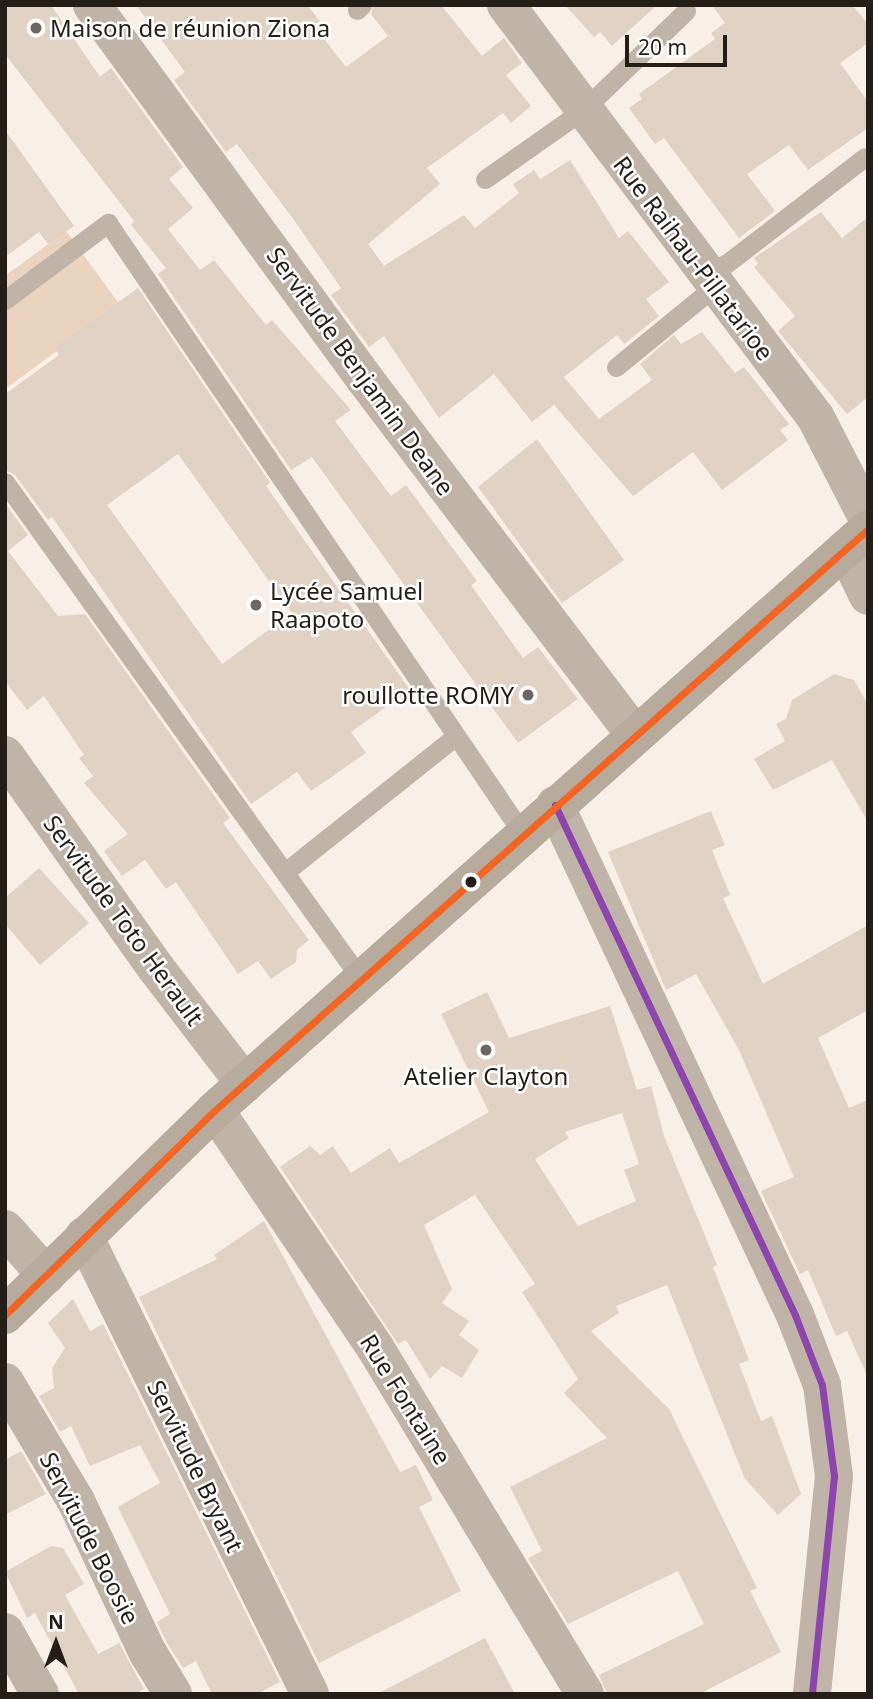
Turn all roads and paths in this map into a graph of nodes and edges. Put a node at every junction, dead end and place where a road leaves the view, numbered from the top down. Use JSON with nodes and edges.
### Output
{"nodes":[{"id":1,"x":92,"y":5,"type":"edge"},
{"id":2,"x":506,"y":5,"type":"edge"},
{"id":3,"x":686,"y":11,"type":"dead end"},
{"id":4,"x":583,"y":110,"type":"junction"},
{"id":5,"x":865,"y":157,"type":"dead end"},
{"id":6,"x":485,"y":179,"type":"dead end"},
{"id":7,"x":708,"y":279,"type":"junction"},
{"id":8,"x":5,"y":300,"type":"edge"},
{"id":9,"x":616,"y":367,"type":"dead end"},
{"id":10,"x":5,"y":482,"type":"edge"},
{"id":11,"x":868,"y":519,"type":"edge"},
{"id":12,"x":856,"y":539,"type":"edge"},
{"id":13,"x":868,"y":596,"type":"edge"},
{"id":14,"x":634,"y":734,"type":"junction"},
{"id":15,"x":456,"y":736,"type":"junction"},
{"id":16,"x":5,"y":755,"type":"edge"},
{"id":17,"x":555,"y":804,"type":"junction"},
{"id":18,"x":523,"y":834,"type":"junction"},
{"id":19,"x":285,"y":872,"type":"junction"},
{"id":20,"x":361,"y":979,"type":"junction"},
{"id":21,"x":245,"y":1084,"type":"junction"},
{"id":22,"x":215,"y":1110,"type":"junction"},
{"id":23,"x":5,"y":1229,"type":"edge"},
{"id":24,"x":84,"y":1236,"type":"junction"},
{"id":25,"x":46,"y":1275,"type":"junction"},
{"id":26,"x":5,"y":1315,"type":"edge"},
{"id":27,"x":5,"y":1382,"type":"edge"},
{"id":28,"x":5,"y":1632,"type":"edge"},
{"id":29,"x":40,"y":1694,"type":"edge"},
{"id":30,"x":173,"y":1694,"type":"edge"},
{"id":31,"x":310,"y":1694,"type":"edge"},
{"id":32,"x":585,"y":1694,"type":"edge"},
{"id":33,"x":812,"y":1694,"type":"edge"}],
"edges":[{"from":1,"to":14,"type":"street","name":"Servitude Benjamin Deane"},
{"from":2,"to":4,"type":"street","name":"Rue Raihau-Pillatarioe"},
{"from":3,"to":4,"type":"lane"},
{"from":4,"to":6,"type":"lane"},
{"from":4,"to":7,"type":"street","name":"Rue Raihau-Pillatarioe"},
{"from":5,"to":7,"type":"lane"},
{"from":7,"to":9,"type":"lane"},
{"from":7,"to":11,"type":"street","name":"Rue Raihau-Pillatarioe"},
{"from":8,"to":15,"type":"lane"},
{"from":10,"to":19,"type":"lane"},
{"from":12,"to":13,"type":"street"},
{"from":12,"to":14,"type":"main road"},
{"from":14,"to":17,"type":"main road"},
{"from":15,"to":18,"type":"lane"},
{"from":15,"to":19,"type":"lane"},
{"from":16,"to":21,"type":"street","name":"Servitude Toto Herault"},
{"from":17,"to":18,"type":"main road"},
{"from":17,"to":33,"type":"street"},
{"from":18,"to":20,"type":"main road"},
{"from":19,"to":20,"type":"lane"},
{"from":20,"to":21,"type":"main road"},
{"from":21,"to":22,"type":"main road"},
{"from":22,"to":24,"type":"main road"},
{"from":22,"to":32,"type":"street","name":"Rue Fontaine"},
{"from":23,"to":25,"type":"street"},
{"from":24,"to":25,"type":"main road"},
{"from":24,"to":31,"type":"street","name":"Servitude Bryant"},
{"from":25,"to":26,"type":"main road"},
{"from":27,"to":30,"type":"street","name":"Servitude Boosie"},
{"from":28,"to":29,"type":"street"}]}
